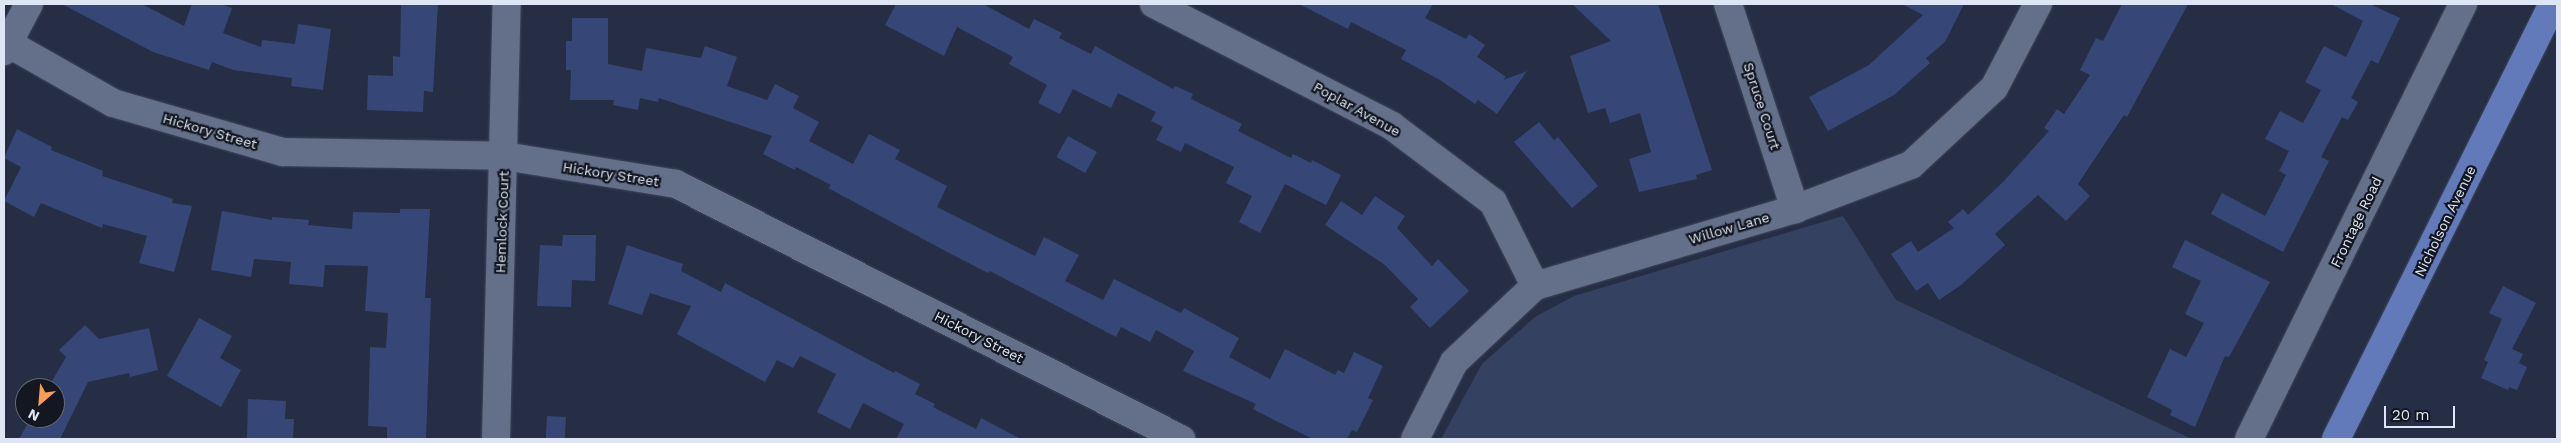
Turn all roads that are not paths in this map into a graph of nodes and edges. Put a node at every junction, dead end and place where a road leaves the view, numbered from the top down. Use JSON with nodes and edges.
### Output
{"nodes":[{"id":1,"x":29,"y":4,"type":"edge"},
{"id":2,"x":507,"y":4,"type":"edge"},
{"id":3,"x":1154,"y":4,"type":"edge"},
{"id":4,"x":1728,"y":4,"type":"edge"},
{"id":5,"x":2038,"y":4,"type":"edge"},
{"id":6,"x":2464,"y":4,"type":"edge"},
{"id":7,"x":2553,"y":4,"type":"edge"},
{"id":8,"x":5,"y":45,"type":"edge"},
{"id":9,"x":504,"y":156,"type":"junction"},
{"id":10,"x":1795,"y":209,"type":"junction"},
{"id":11,"x":1535,"y":286,"type":"junction"},
{"id":12,"x":496,"y":439,"type":"edge"},
{"id":13,"x":1181,"y":439,"type":"edge"},
{"id":14,"x":1414,"y":439,"type":"edge"},
{"id":15,"x":2249,"y":439,"type":"edge"},
{"id":16,"x":2336,"y":439,"type":"edge"}],
"edges":[{"from":1,"to":8,"type":"street"},
{"from":2,"to":9,"type":"street","name":"Hemlock Court"},
{"from":3,"to":11,"type":"street","name":"Poplar Avenue"},
{"from":4,"to":10,"type":"street","name":"Spruce Court"},
{"from":5,"to":10,"type":"street","name":"Willow Lane"},
{"from":6,"to":15,"type":"street","name":"Frontage Road"},
{"from":7,"to":16,"type":"main road","name":"Nicholson Avenue"},
{"from":8,"to":9,"type":"street","name":"Hickory Street"},
{"from":9,"to":12,"type":"street","name":"Hemlock Court"},
{"from":9,"to":13,"type":"street","name":"Hickory Street"},
{"from":10,"to":11,"type":"street","name":"Willow Lane"},
{"from":11,"to":14,"type":"street","name":"Willow Lane"}]}
